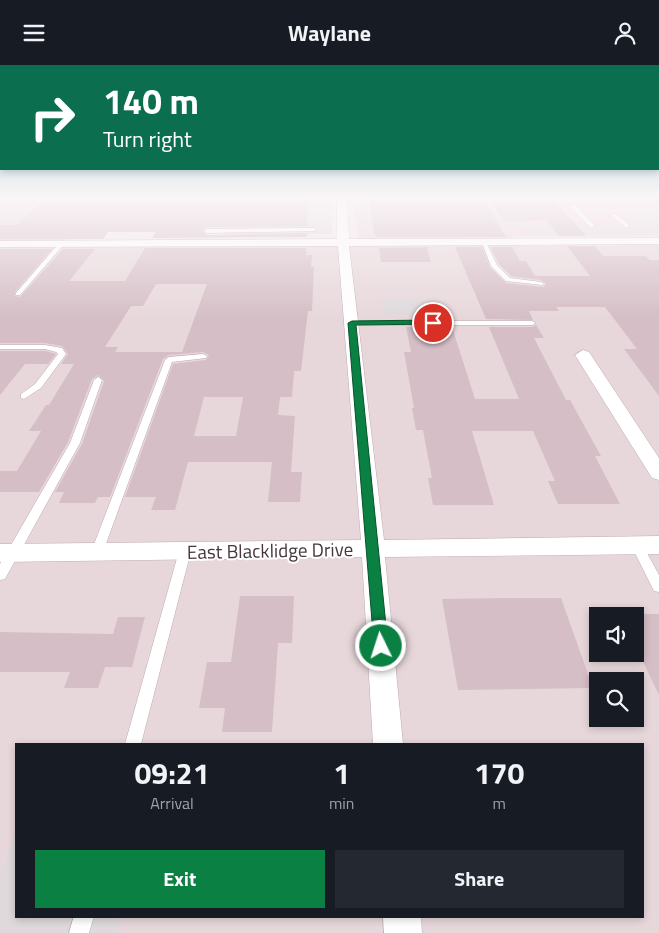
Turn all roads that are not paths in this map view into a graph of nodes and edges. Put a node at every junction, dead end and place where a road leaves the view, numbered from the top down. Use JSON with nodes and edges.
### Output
{"nodes":[{"id":1,"x":343,"y":241,"type":"junction"},
{"id":2,"x":483,"y":241,"type":"junction"},
{"id":3,"x":659,"y":241,"type":"edge"},
{"id":4,"x":62,"y":243,"type":"junction"},
{"id":5,"x":0,"y":244,"type":"edge"},
{"id":6,"x":540,"y":284,"type":"dead end"},
{"id":7,"x":18,"y":294,"type":"dead end"},
{"id":8,"x":352,"y":323,"type":"junction"},
{"id":9,"x":532,"y":323,"type":"dead end"},
{"id":10,"x":0,"y":347,"type":"edge"},
{"id":11,"x":583,"y":355,"type":"dead end"},
{"id":12,"x":202,"y":356,"type":"dead end"},
{"id":13,"x":98,"y":381,"type":"dead end"},
{"id":14,"x":24,"y":396,"type":"dead end"},
{"id":15,"x":659,"y":473,"type":"edge"},
{"id":16,"x":648,"y":545,"type":"edge"},
{"id":17,"x":373,"y":549,"type":"junction"},
{"id":18,"x":185,"y":551,"type":"junction"},
{"id":19,"x":97,"y":552,"type":"junction"},
{"id":20,"x":6,"y":553,"type":"edge"},
{"id":21,"x":0,"y":575,"type":"edge"},
{"id":22,"x":659,"y":587,"type":"edge"},
{"id":23,"x":133,"y":743,"type":"edge"},
{"id":24,"x":388,"y":743,"type":"edge"},
{"id":25,"x":83,"y":918,"type":"edge"},
{"id":26,"x":402,"y":918,"type":"edge"},
{"id":27,"x":79,"y":933,"type":"edge"},
{"id":28,"x":403,"y":933,"type":"edge"}],
"edges":[{"from":1,"to":2,"type":"street"},
{"from":1,"to":4,"type":"street"},
{"from":1,"to":8,"type":"street"},
{"from":2,"to":3,"type":"street"},
{"from":2,"to":6,"type":"lane"},
{"from":4,"to":5,"type":"street"},
{"from":4,"to":7,"type":"lane"},
{"from":8,"to":9,"type":"lane"},
{"from":8,"to":17,"type":"street"},
{"from":10,"to":14,"type":"lane"},
{"from":11,"to":15,"type":"street"},
{"from":12,"to":19,"type":"lane"},
{"from":13,"to":20,"type":"lane"},
{"from":16,"to":17,"type":"street","name":"East Blacklidge Drive"},
{"from":16,"to":22,"type":"lane"},
{"from":17,"to":18,"type":"street","name":"East Blacklidge Drive"},
{"from":17,"to":24,"type":"street"},
{"from":18,"to":19,"type":"street","name":"East Blacklidge Drive"},
{"from":18,"to":23,"type":"lane"},
{"from":19,"to":20,"type":"street","name":"East Blacklidge Drive"},
{"from":20,"to":21,"type":"lane"},
{"from":25,"to":27,"type":"lane"},
{"from":26,"to":28,"type":"street"}]}
